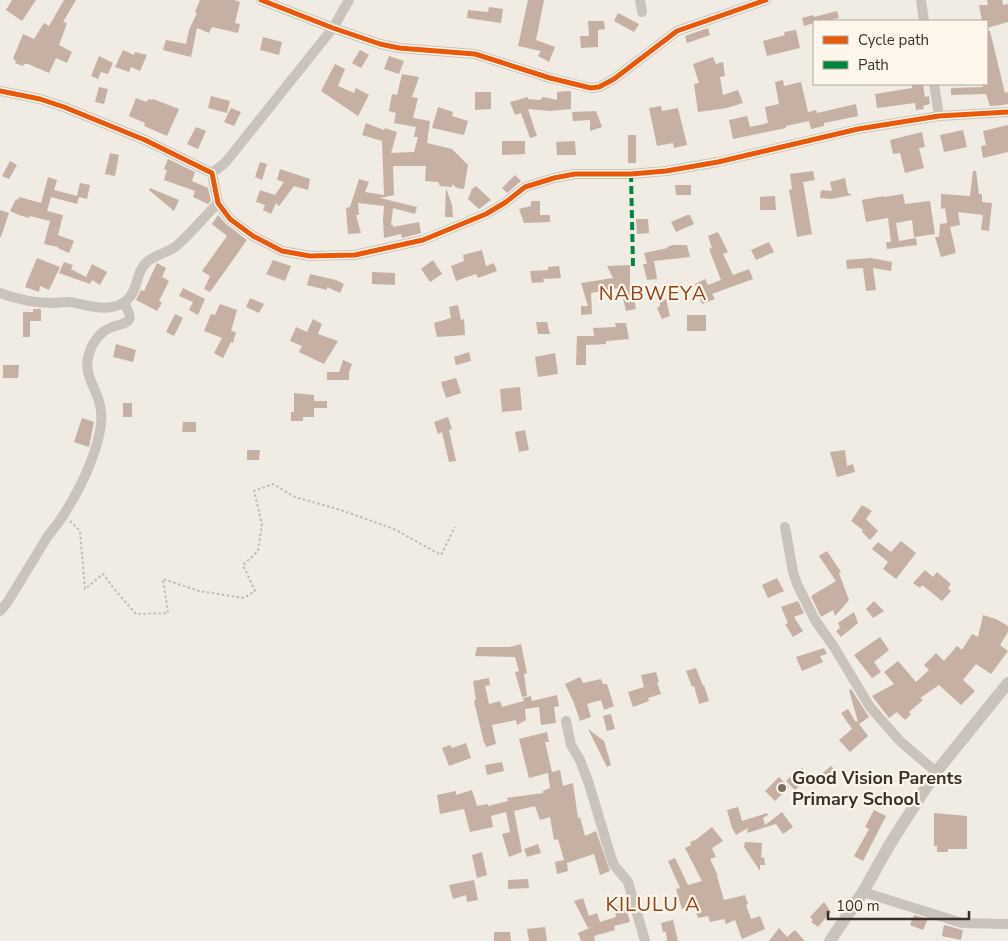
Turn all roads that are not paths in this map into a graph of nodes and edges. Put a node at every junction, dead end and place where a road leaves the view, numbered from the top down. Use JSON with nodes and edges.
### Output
{"nodes":[{"id":1,"x":261,"y":0,"type":"edge"},
{"id":2,"x":349,"y":0,"type":"edge"},
{"id":3,"x":640,"y":0,"type":"edge"},
{"id":4,"x":766,"y":0,"type":"edge"},
{"id":5,"x":921,"y":0,"type":"edge"},
{"id":6,"x":642,"y":12,"type":"dead end"},
{"id":7,"x":924,"y":20,"type":"edge"},
{"id":8,"x":333,"y":28,"type":"junction"},
{"id":9,"x":934,"y":85,"type":"edge"},
{"id":10,"x":0,"y":91,"type":"edge"},
{"id":11,"x":1008,"y":112,"type":"edge"},
{"id":12,"x":939,"y":116,"type":"junction"},
{"id":13,"x":212,"y":174,"type":"junction"},
{"id":14,"x":218,"y":203,"type":"junction"},
{"id":15,"x":0,"y":293,"type":"edge"},
{"id":16,"x":123,"y":303,"type":"junction"},
{"id":17,"x":785,"y":527,"type":"dead end"},
{"id":18,"x":0,"y":611,"type":"edge"},
{"id":19,"x":1008,"y":683,"type":"edge"},
{"id":20,"x":566,"y":721,"type":"dead end"},
{"id":21,"x":936,"y":772,"type":"junction"},
{"id":22,"x":863,"y":892,"type":"junction"},
{"id":23,"x":1008,"y":924,"type":"edge"},
{"id":24,"x":645,"y":941,"type":"edge"},
{"id":25,"x":830,"y":941,"type":"edge"}],
"edges":[{"from":1,"to":8,"type":"street"},
{"from":2,"to":8,"type":"street"},
{"from":3,"to":6,"type":"street"},
{"from":4,"to":8,"type":"street"},
{"from":5,"to":7,"type":"street"},
{"from":8,"to":13,"type":"street"},
{"from":9,"to":12,"type":"street"},
{"from":10,"to":13,"type":"street"},
{"from":11,"to":12,"type":"street"},
{"from":12,"to":14,"type":"street"},
{"from":13,"to":14,"type":"street"},
{"from":14,"to":16,"type":"street"},
{"from":15,"to":16,"type":"street"},
{"from":16,"to":18,"type":"street"},
{"from":17,"to":21,"type":"street"},
{"from":19,"to":21,"type":"street"},
{"from":20,"to":24,"type":"street"},
{"from":21,"to":22,"type":"street"},
{"from":22,"to":23,"type":"street"},
{"from":22,"to":25,"type":"street"}]}
